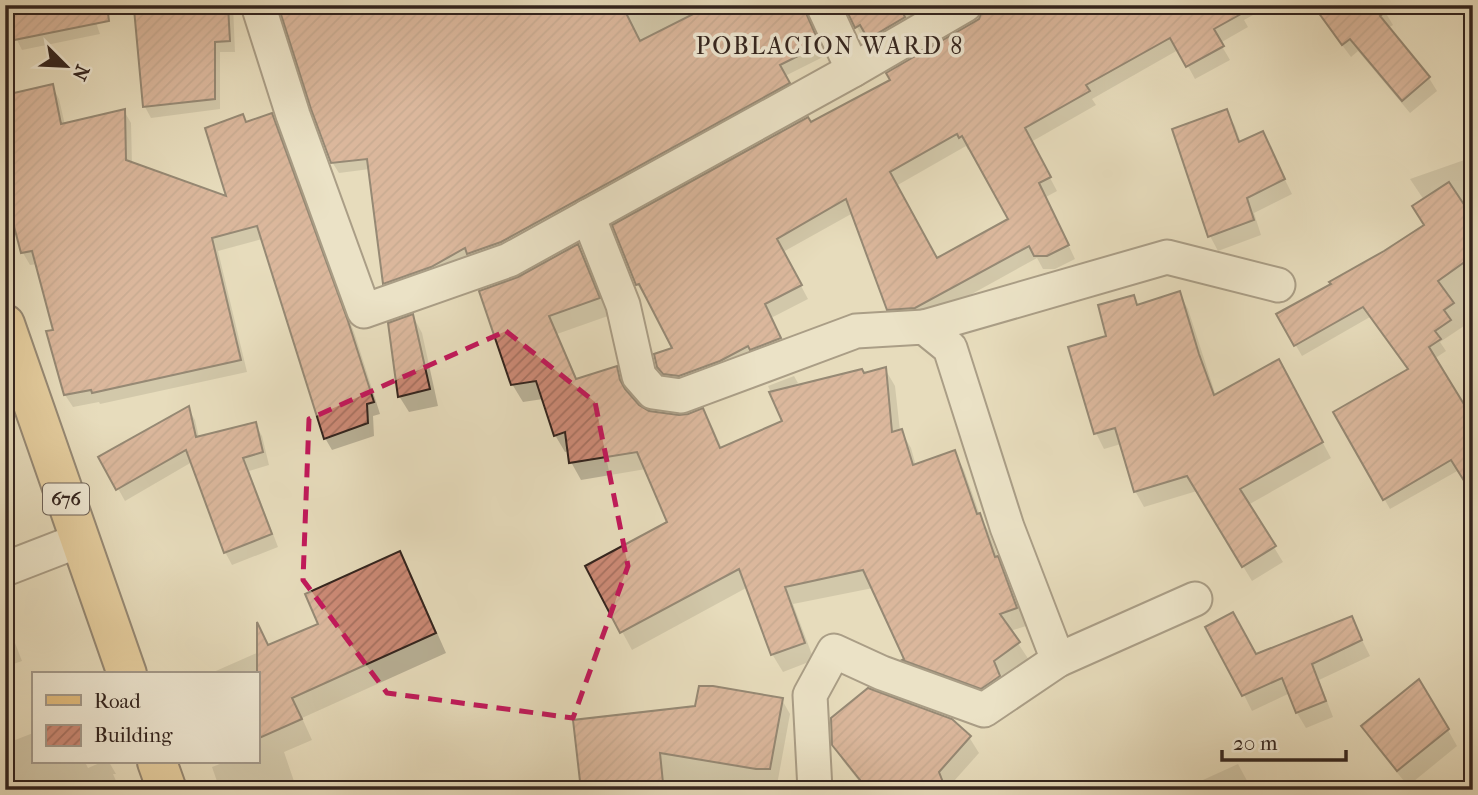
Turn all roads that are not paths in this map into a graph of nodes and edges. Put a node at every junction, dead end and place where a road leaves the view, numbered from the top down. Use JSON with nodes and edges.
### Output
{"nodes":[{"id":1,"x":258,"y":5,"type":"edge"},
{"id":2,"x":823,"y":5,"type":"edge"},
{"id":3,"x":965,"y":5,"type":"edge"},
{"id":4,"x":853,"y":70,"type":"junction"},
{"id":5,"x":588,"y":216,"type":"junction"},
{"id":6,"x":1279,"y":285,"type":"dead end"},
{"id":7,"x":5,"y":324,"type":"edge"},
{"id":8,"x":923,"y":327,"type":"junction"},
{"id":9,"x":80,"y":540,"type":"junction"},
{"id":10,"x":5,"y":569,"type":"edge"},
{"id":11,"x":1195,"y":599,"type":"dead end"},
{"id":12,"x":1058,"y":660,"type":"junction"},
{"id":13,"x":126,"y":672,"type":"edge"},
{"id":14,"x":158,"y":764,"type":"edge"},
{"id":15,"x":167,"y":790,"type":"edge"},
{"id":16,"x":815,"y":790,"type":"edge"}],
"edges":[{"from":1,"to":5,"type":"street"},
{"from":2,"to":4,"type":"street"},
{"from":3,"to":4,"type":"street"},
{"from":4,"to":5,"type":"street"},
{"from":5,"to":8,"type":"street"},
{"from":6,"to":8,"type":"street"},
{"from":7,"to":9,"type":"main road","number":"676"},
{"from":8,"to":12,"type":"street"},
{"from":9,"to":10,"type":"street"},
{"from":9,"to":13,"type":"main road","number":"676"},
{"from":11,"to":12,"type":"street"},
{"from":12,"to":16,"type":"street"},
{"from":14,"to":15,"type":"main road"}]}
